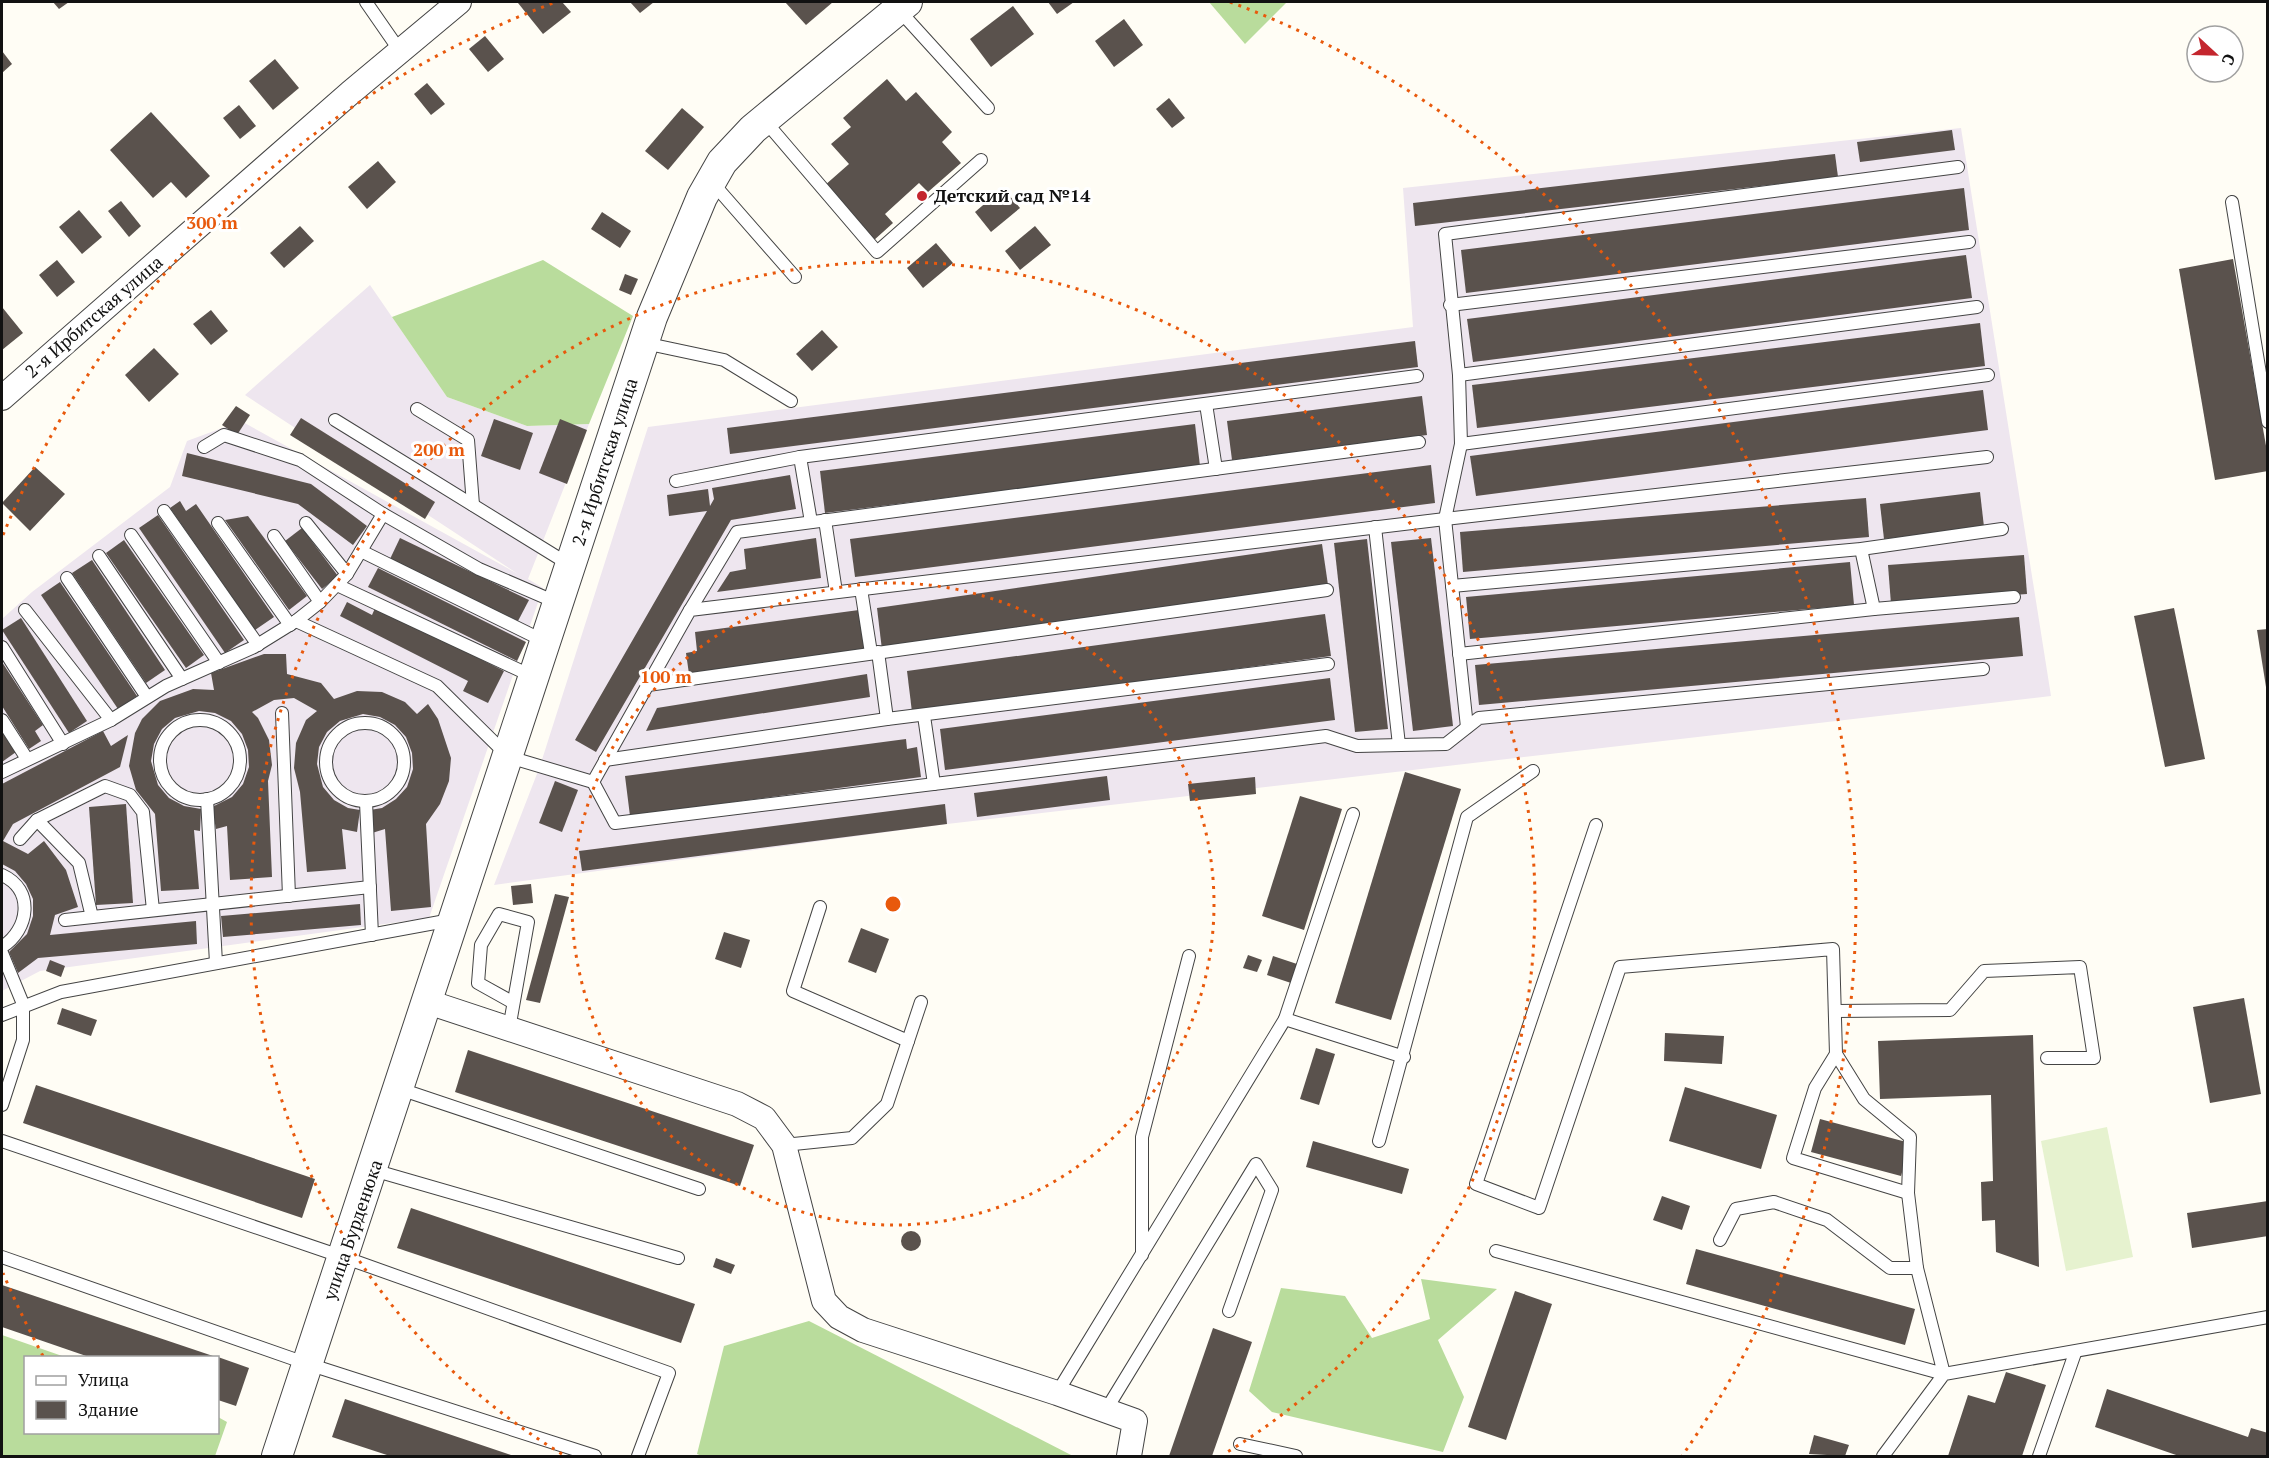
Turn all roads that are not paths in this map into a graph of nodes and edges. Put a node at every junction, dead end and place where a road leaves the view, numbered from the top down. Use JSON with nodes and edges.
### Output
{"nodes":[{"id":1,"x":366,"y":2,"type":"edge"},
{"id":2,"x":459,"y":2,"type":"edge"},
{"id":3,"x":902,"y":5,"type":"edge"},
{"id":4,"x":400,"y":51,"type":"junction"},
{"id":5,"x":988,"y":108,"type":"dead end"},
{"id":6,"x":764,"y":120,"type":"junction"},
{"id":7,"x":981,"y":160,"type":"dead end"},
{"id":8,"x":1958,"y":166,"type":"dead end"},
{"id":9,"x":711,"y":181,"type":"junction"},
{"id":10,"x":2232,"y":202,"type":"dead end"},
{"id":11,"x":1969,"y":242,"type":"dead end"},
{"id":12,"x":795,"y":277,"type":"dead end"},
{"id":13,"x":1450,"y":305,"type":"junction"},
{"id":14,"x":1977,"y":307,"type":"dead end"},
{"id":15,"x":644,"y":343,"type":"junction"},
{"id":16,"x":1459,"y":375,"type":"junction"},
{"id":17,"x":1988,"y":375,"type":"dead end"},
{"id":18,"x":1417,"y":376,"type":"dead end"},
{"id":19,"x":2,"y":398,"type":"edge"},
{"id":20,"x":791,"y":401,"type":"dead end"},
{"id":21,"x":1206,"y":404,"type":"junction"},
{"id":22,"x":417,"y":409,"type":"dead end"},
{"id":23,"x":335,"y":420,"type":"dead end"},
{"id":24,"x":2268,"y":422,"type":"edge"},
{"id":25,"x":1419,"y":442,"type":"dead end"},
{"id":26,"x":1461,"y":444,"type":"junction"},
{"id":27,"x":204,"y":447,"type":"dead end"},
{"id":28,"x":800,"y":457,"type":"junction"},
{"id":29,"x":1987,"y":458,"type":"dead end"},
{"id":30,"x":1216,"y":469,"type":"junction"},
{"id":31,"x":676,"y":481,"type":"dead end"},
{"id":32,"x":473,"y":505,"type":"junction"},
{"id":33,"x":164,"y":511,"type":"dead end"},
{"id":34,"x":383,"y":514,"type":"junction"},
{"id":35,"x":1445,"y":519,"type":"junction"},
{"id":36,"x":825,"y":520,"type":"junction"},
{"id":37,"x":811,"y":522,"type":"junction"},
{"id":38,"x":218,"y":523,"type":"dead end"},
{"id":39,"x":306,"y":523,"type":"dead end"},
{"id":40,"x":1375,"y":527,"type":"junction"},
{"id":41,"x":2002,"y":529,"type":"dead end"},
{"id":42,"x":131,"y":535,"type":"dead end"},
{"id":43,"x":274,"y":536,"type":"dead end"},
{"id":44,"x":1862,"y":549,"type":"junction"},
{"id":45,"x":362,"y":551,"type":"junction"},
{"id":46,"x":99,"y":556,"type":"dead end"},
{"id":47,"x":571,"y":565,"type":"junction"},
{"id":48,"x":346,"y":574,"type":"junction"},
{"id":49,"x":67,"y":578,"type":"dead end"},
{"id":50,"x":337,"y":585,"type":"junction"},
{"id":51,"x":1452,"y":585,"type":"junction"},
{"id":52,"x":861,"y":589,"type":"junction"},
{"id":53,"x":1327,"y":590,"type":"dead end"},
{"id":54,"x":836,"y":592,"type":"junction"},
{"id":55,"x":2014,"y":597,"type":"dead end"},
{"id":56,"x":320,"y":602,"type":"junction"},
{"id":57,"x":559,"y":603,"type":"junction"},
{"id":58,"x":1874,"y":609,"type":"junction"},
{"id":59,"x":25,"y":610,"type":"dead end"},
{"id":60,"x":690,"y":610,"type":"junction"},
{"id":61,"x":293,"y":623,"type":"junction"},
{"id":62,"x":547,"y":642,"type":"junction"},
{"id":63,"x":258,"y":645,"type":"junction"},
{"id":64,"x":2,"y":647,"type":"edge"},
{"id":65,"x":875,"y":652,"type":"junction"},
{"id":66,"x":1459,"y":654,"type":"junction"},
{"id":67,"x":219,"y":663,"type":"junction"},
{"id":68,"x":1328,"y":664,"type":"dead end"},
{"id":69,"x":1983,"y":669,"type":"dead end"},
{"id":70,"x":535,"y":678,"type":"junction"},
{"id":71,"x":182,"y":680,"type":"junction"},
{"id":72,"x":648,"y":685,"type":"junction"},
{"id":73,"x":147,"y":697,"type":"junction"},
{"id":74,"x":282,"y":712,"type":"dead end"},
{"id":75,"x":924,"y":716,"type":"junction"},
{"id":76,"x":2,"y":720,"type":"edge"},
{"id":77,"x":111,"y":720,"type":"junction"},
{"id":78,"x":887,"y":720,"type":"junction"},
{"id":79,"x":1467,"y":727,"type":"junction"},
{"id":80,"x":63,"y":744,"type":"junction"},
{"id":81,"x":1399,"y":745,"type":"junction"},
{"id":82,"x":509,"y":757,"type":"junction"},
{"id":83,"x":27,"y":759,"type":"junction"},
{"id":84,"x":605,"y":760,"type":"junction"},
{"id":85,"x":1533,"y":771,"type":"dead end"},
{"id":86,"x":2,"y":772,"type":"edge"},
{"id":87,"x":593,"y":782,"type":"junction"},
{"id":88,"x":934,"y":784,"type":"junction"},
{"id":89,"x":207,"y":799,"type":"junction"},
{"id":90,"x":366,"y":802,"type":"junction"},
{"id":91,"x":1353,"y":814,"type":"dead end"},
{"id":92,"x":37,"y":820,"type":"junction"},
{"id":93,"x":1596,"y":825,"type":"dead end"},
{"id":94,"x":20,"y":839,"type":"dead end"},
{"id":95,"x":2,"y":875,"type":"edge"},
{"id":96,"x":370,"y":887,"type":"junction"},
{"id":97,"x":289,"y":896,"type":"junction"},
{"id":98,"x":214,"y":904,"type":"junction"},
{"id":99,"x":820,"y":907,"type":"dead end"},
{"id":100,"x":153,"y":910,"type":"junction"},
{"id":101,"x":92,"y":917,"type":"junction"},
{"id":102,"x":65,"y":920,"type":"dead end"},
{"id":103,"x":455,"y":920,"type":"junction"},
{"id":104,"x":372,"y":935,"type":"junction"},
{"id":105,"x":2,"y":947,"type":"edge"},
{"id":106,"x":2,"y":952,"type":"edge"},
{"id":107,"x":1189,"y":956,"type":"dead end"},
{"id":108,"x":216,"y":963,"type":"junction"},
{"id":109,"x":428,"y":1002,"type":"junction"},
{"id":110,"x":512,"y":1002,"type":"junction"},
{"id":111,"x":921,"y":1002,"type":"dead end"},
{"id":112,"x":23,"y":1004,"type":"junction"},
{"id":113,"x":1835,"y":1011,"type":"junction"},
{"id":114,"x":2,"y":1015,"type":"edge"},
{"id":115,"x":1285,"y":1019,"type":"junction"},
{"id":116,"x":509,"y":1029,"type":"junction"},
{"id":117,"x":908,"y":1041,"type":"junction"},
{"id":118,"x":1836,"y":1054,"type":"junction"},
{"id":119,"x":1404,"y":1057,"type":"junction"},
{"id":120,"x":2047,"y":1058,"type":"dead end"},
{"id":121,"x":400,"y":1089,"type":"junction"},
{"id":122,"x":2,"y":1105,"type":"edge"},
{"id":123,"x":2,"y":1141,"type":"edge"},
{"id":124,"x":1379,"y":1141,"type":"dead end"},
{"id":125,"x":784,"y":1145,"type":"junction"},
{"id":126,"x":373,"y":1170,"type":"junction"},
{"id":127,"x":699,"y":1189,"type":"dead end"},
{"id":128,"x":1908,"y":1193,"type":"junction"},
{"id":129,"x":1720,"y":1240,"type":"dead end"},
{"id":130,"x":1496,"y":1251,"type":"dead end"},
{"id":131,"x":1142,"y":1255,"type":"junction"},
{"id":132,"x":2,"y":1257,"type":"edge"},
{"id":133,"x":343,"y":1257,"type":"junction"},
{"id":134,"x":678,"y":1258,"type":"dead end"},
{"id":135,"x":1917,"y":1268,"type":"junction"},
{"id":136,"x":1229,"y":1311,"type":"dead end"},
{"id":137,"x":2268,"y":1317,"type":"edge"},
{"id":138,"x":2075,"y":1353,"type":"junction"},
{"id":139,"x":308,"y":1364,"type":"junction"},
{"id":140,"x":1944,"y":1374,"type":"junction"},
{"id":141,"x":1057,"y":1393,"type":"junction"},
{"id":142,"x":1106,"y":1410,"type":"junction"},
{"id":143,"x":1240,"y":1444,"type":"dead end"},
{"id":144,"x":277,"y":1456,"type":"edge"},
{"id":145,"x":595,"y":1456,"type":"edge"},
{"id":146,"x":638,"y":1456,"type":"edge"},
{"id":147,"x":1129,"y":1456,"type":"edge"},
{"id":148,"x":1296,"y":1456,"type":"edge"},
{"id":149,"x":1883,"y":1456,"type":"edge"},
{"id":150,"x":2039,"y":1456,"type":"edge"}],
"edges":[{"from":1,"to":4,"type":"lane"},
{"from":2,"to":4,"type":"street","name":"2-я Ирбитская улица"},
{"from":3,"to":5,"type":"lane"},
{"from":3,"to":6,"type":"street","name":"2-я Ирбитская улица"},
{"from":4,"to":19,"type":"street","name":"2-я Ирбитская улица"},
{"from":6,"to":7,"type":"lane"},
{"from":6,"to":9,"type":"street","name":"2-я Ирбитская улица"},
{"from":8,"to":13,"type":"lane"},
{"from":9,"to":12,"type":"lane"},
{"from":9,"to":15,"type":"street","name":"2-я Ирбитская улица"},
{"from":10,"to":24,"type":"lane"},
{"from":11,"to":13,"type":"lane"},
{"from":13,"to":16,"type":"lane"},
{"from":14,"to":16,"type":"lane"},
{"from":15,"to":20,"type":"lane"},
{"from":15,"to":47,"type":"street","name":"2-я Ирбитская улица"},
{"from":16,"to":26,"type":"lane"},
{"from":17,"to":26,"type":"lane"},
{"from":18,"to":21,"type":"lane"},
{"from":21,"to":28,"type":"lane"},
{"from":21,"to":30,"type":"lane"},
{"from":22,"to":32,"type":"lane"},
{"from":23,"to":32,"type":"lane"},
{"from":25,"to":30,"type":"lane"},
{"from":26,"to":35,"type":"lane"},
{"from":27,"to":34,"type":"lane"},
{"from":28,"to":31,"type":"lane"},
{"from":28,"to":37,"type":"lane"},
{"from":29,"to":35,"type":"lane"},
{"from":30,"to":36,"type":"lane"},
{"from":32,"to":47,"type":"lane"},
{"from":33,"to":63,"type":"lane"},
{"from":34,"to":45,"type":"lane"},
{"from":34,"to":57,"type":"lane"},
{"from":35,"to":40,"type":"lane"},
{"from":35,"to":51,"type":"lane"},
{"from":36,"to":37,"type":"lane"},
{"from":36,"to":54,"type":"lane"},
{"from":37,"to":60,"type":"lane"},
{"from":38,"to":61,"type":"lane"},
{"from":39,"to":48,"type":"lane"},
{"from":40,"to":52,"type":"lane"},
{"from":40,"to":81,"type":"lane"},
{"from":41,"to":44,"type":"lane"},
{"from":42,"to":67,"type":"lane"},
{"from":43,"to":56,"type":"lane"},
{"from":44,"to":51,"type":"lane"},
{"from":44,"to":58,"type":"lane"},
{"from":45,"to":48,"type":"lane"},
{"from":45,"to":62,"type":"lane"},
{"from":46,"to":71,"type":"lane"},
{"from":47,"to":57,"type":"street","name":"2-я Ирбитская улица"},
{"from":48,"to":50,"type":"lane"},
{"from":49,"to":73,"type":"lane"},
{"from":50,"to":56,"type":"lane"},
{"from":50,"to":70,"type":"lane"},
{"from":51,"to":66,"type":"lane"},
{"from":52,"to":54,"type":"lane"},
{"from":52,"to":65,"type":"lane"},
{"from":53,"to":65,"type":"lane"},
{"from":54,"to":60,"type":"lane"},
{"from":55,"to":58,"type":"lane"},
{"from":56,"to":61,"type":"lane"},
{"from":57,"to":62,"type":"street","name":"2-я Ирбитская улица"},
{"from":58,"to":66,"type":"lane"},
{"from":59,"to":77,"type":"lane"},
{"from":60,"to":72,"type":"lane"},
{"from":61,"to":63,"type":"lane"},
{"from":61,"to":82,"type":"lane"},
{"from":62,"to":70,"type":"street","name":"2-я Ирбитская улица"},
{"from":63,"to":67,"type":"lane"},
{"from":64,"to":80,"type":"lane"},
{"from":65,"to":72,"type":"lane"},
{"from":65,"to":78,"type":"lane"},
{"from":66,"to":79,"type":"lane"},
{"from":67,"to":71,"type":"lane"},
{"from":68,"to":75,"type":"lane"},
{"from":69,"to":79,"type":"lane"},
{"from":70,"to":82,"type":"street","name":"2-я Ирбитская улица"},
{"from":71,"to":73,"type":"lane"},
{"from":72,"to":84,"type":"lane"},
{"from":73,"to":77,"type":"lane"},
{"from":74,"to":97,"type":"lane"},
{"from":75,"to":78,"type":"lane"},
{"from":75,"to":88,"type":"lane"},
{"from":76,"to":83,"type":"lane"},
{"from":77,"to":80,"type":"lane"},
{"from":78,"to":84,"type":"lane"},
{"from":79,"to":81,"type":"lane"},
{"from":80,"to":83,"type":"lane"},
{"from":81,"to":88,"type":"lane"},
{"from":82,"to":87,"type":"lane"},
{"from":82,"to":103,"type":"street","name":"2-я Ирбитская улица"},
{"from":83,"to":86,"type":"lane"},
{"from":84,"to":87,"type":"lane"},
{"from":85,"to":119,"type":"lane"},
{"from":87,"to":88,"type":"lane"},
{"from":89,"to":89,"type":"lane"},
{"from":89,"to":98,"type":"lane"},
{"from":90,"to":90,"type":"lane"},
{"from":90,"to":96,"type":"lane"},
{"from":91,"to":115,"type":"lane"},
{"from":92,"to":94,"type":"lane"},
{"from":92,"to":100,"type":"lane"},
{"from":92,"to":101,"type":"lane"},
{"from":93,"to":113,"type":"lane"},
{"from":95,"to":105,"type":"lane"},
{"from":96,"to":97,"type":"lane"},
{"from":96,"to":104,"type":"lane"},
{"from":97,"to":98,"type":"lane"},
{"from":98,"to":100,"type":"lane"},
{"from":98,"to":108,"type":"lane"},
{"from":99,"to":117,"type":"lane"},
{"from":100,"to":101,"type":"lane"},
{"from":101,"to":102,"type":"lane"},
{"from":103,"to":104,"type":"lane"},
{"from":103,"to":109,"type":"street","name":"2-я Ирбитская улица"},
{"from":104,"to":108,"type":"lane"},
{"from":106,"to":112,"type":"lane"},
{"from":107,"to":131,"type":"lane"},
{"from":108,"to":112,"type":"lane"},
{"from":109,"to":116,"type":"street"},
{"from":109,"to":121,"type":"street","name":"улица Бурденюка"},
{"from":110,"to":110,"type":"lane"},
{"from":110,"to":116,"type":"lane"},
{"from":111,"to":117,"type":"lane"},
{"from":112,"to":114,"type":"lane"},
{"from":112,"to":122,"type":"lane"},
{"from":113,"to":118,"type":"lane"},
{"from":113,"to":120,"type":"lane"},
{"from":115,"to":119,"type":"lane"},
{"from":115,"to":131,"type":"lane"},
{"from":116,"to":125,"type":"street"},
{"from":117,"to":125,"type":"lane"},
{"from":118,"to":128,"type":"lane"},
{"from":118,"to":128,"type":"lane"},
{"from":119,"to":124,"type":"lane"},
{"from":121,"to":126,"type":"street","name":"улица Бурденюка"},
{"from":121,"to":127,"type":"lane"},
{"from":123,"to":133,"type":"lane"},
{"from":125,"to":141,"type":"street"},
{"from":126,"to":133,"type":"street","name":"улица Бурденюка"},
{"from":126,"to":134,"type":"lane"},
{"from":128,"to":135,"type":"lane"},
{"from":129,"to":135,"type":"lane"},
{"from":130,"to":140,"type":"lane"},
{"from":131,"to":141,"type":"lane"},
{"from":132,"to":139,"type":"lane"},
{"from":133,"to":139,"type":"street","name":"улица Бурденюка"},
{"from":133,"to":146,"type":"lane"},
{"from":135,"to":140,"type":"lane"},
{"from":136,"to":142,"type":"lane"},
{"from":137,"to":138,"type":"lane"},
{"from":138,"to":140,"type":"lane"},
{"from":138,"to":150,"type":"lane"},
{"from":139,"to":144,"type":"street","name":"улица Бурденюка"},
{"from":139,"to":145,"type":"lane"},
{"from":140,"to":149,"type":"lane"},
{"from":141,"to":142,"type":"street"},
{"from":142,"to":147,"type":"street"},
{"from":143,"to":148,"type":"lane"}]}
